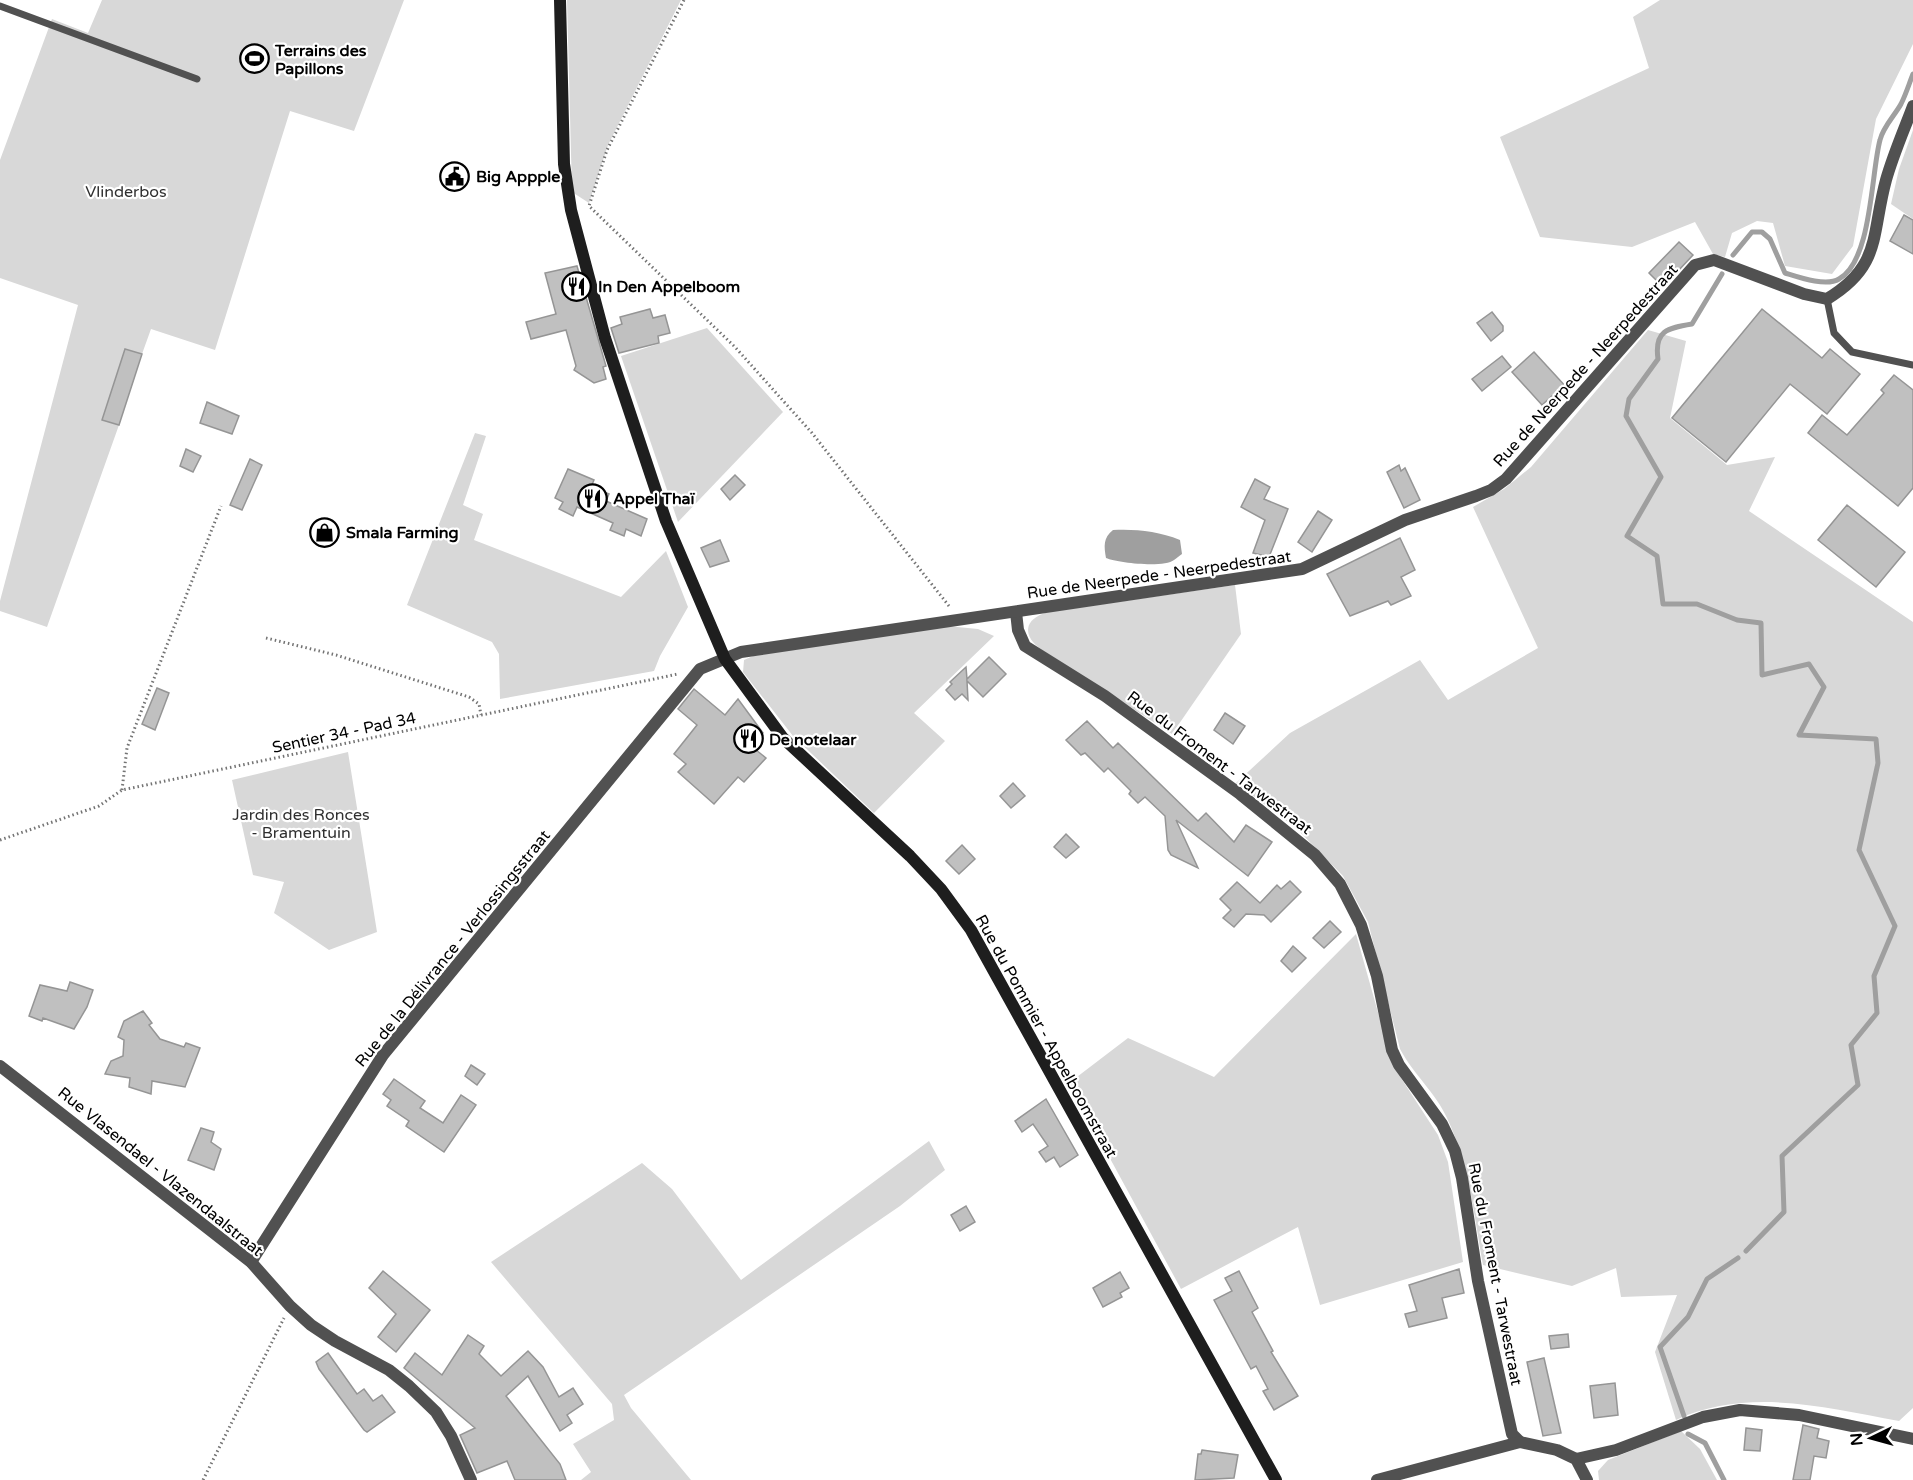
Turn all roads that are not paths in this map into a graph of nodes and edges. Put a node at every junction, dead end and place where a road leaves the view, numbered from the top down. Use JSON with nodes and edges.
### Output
{"nodes":[{"id":1,"x":560,"y":0,"type":"edge"},
{"id":2,"x":0,"y":6,"type":"edge"},
{"id":3,"x":197,"y":79,"type":"dead end"},
{"id":4,"x":1913,"y":106,"type":"edge"},
{"id":5,"x":1827,"y":299,"type":"junction"},
{"id":6,"x":1913,"y":365,"type":"edge"},
{"id":7,"x":1016,"y":612,"type":"junction"},
{"id":8,"x":725,"y":659,"type":"junction"},
{"id":9,"x":700,"y":669,"type":"joint"},
{"id":10,"x":0,"y":1066,"type":"edge"},
{"id":11,"x":251,"y":1262,"type":"junction"},
{"id":12,"x":1913,"y":1439,"type":"edge"},
{"id":13,"x":1520,"y":1443,"type":"junction"},
{"id":14,"x":1575,"y":1459,"type":"junction"},
{"id":15,"x":471,"y":1480,"type":"edge"},
{"id":16,"x":1276,"y":1480,"type":"edge"},
{"id":17,"x":1377,"y":1480,"type":"edge"},
{"id":18,"x":1587,"y":1480,"type":"edge"}],
"edges":[{"from":1,"to":8,"type":"street","name":"Rue du Pommier - Appelboomstraat"},
{"from":2,"to":3,"type":"lane"},
{"from":4,"to":5,"type":"street"},
{"from":5,"to":6,"type":"lane"},
{"from":5,"to":7,"type":"street","name":"Rue de Neerpede - Neerpedestraat"},
{"from":7,"to":8,"type":"street","name":"Rue de Neerpede - Neerpedestraat"},
{"from":7,"to":13,"type":"street","name":"Rue du Froment - Tarwestraat"},
{"from":8,"to":9,"type":"street","name":"Rue de Neerpede - Neerpedestraat"},
{"from":8,"to":16,"type":"street","name":"Rue du Pommier - Appelboomstraat"},
{"from":9,"to":11,"type":"street","name":"Rue de la Délivrance - Verlossingsstraat"},
{"from":10,"to":11,"type":"street","name":"Rue Vlasendael - Vlazendaalstraat"},
{"from":11,"to":15,"type":"street","name":"Rue Vlasendael - Vlazendaalstraat"},
{"from":12,"to":14,"type":"street"},
{"from":13,"to":14,"type":"street"},
{"from":13,"to":17,"type":"street"},
{"from":14,"to":18,"type":"street"}]}
